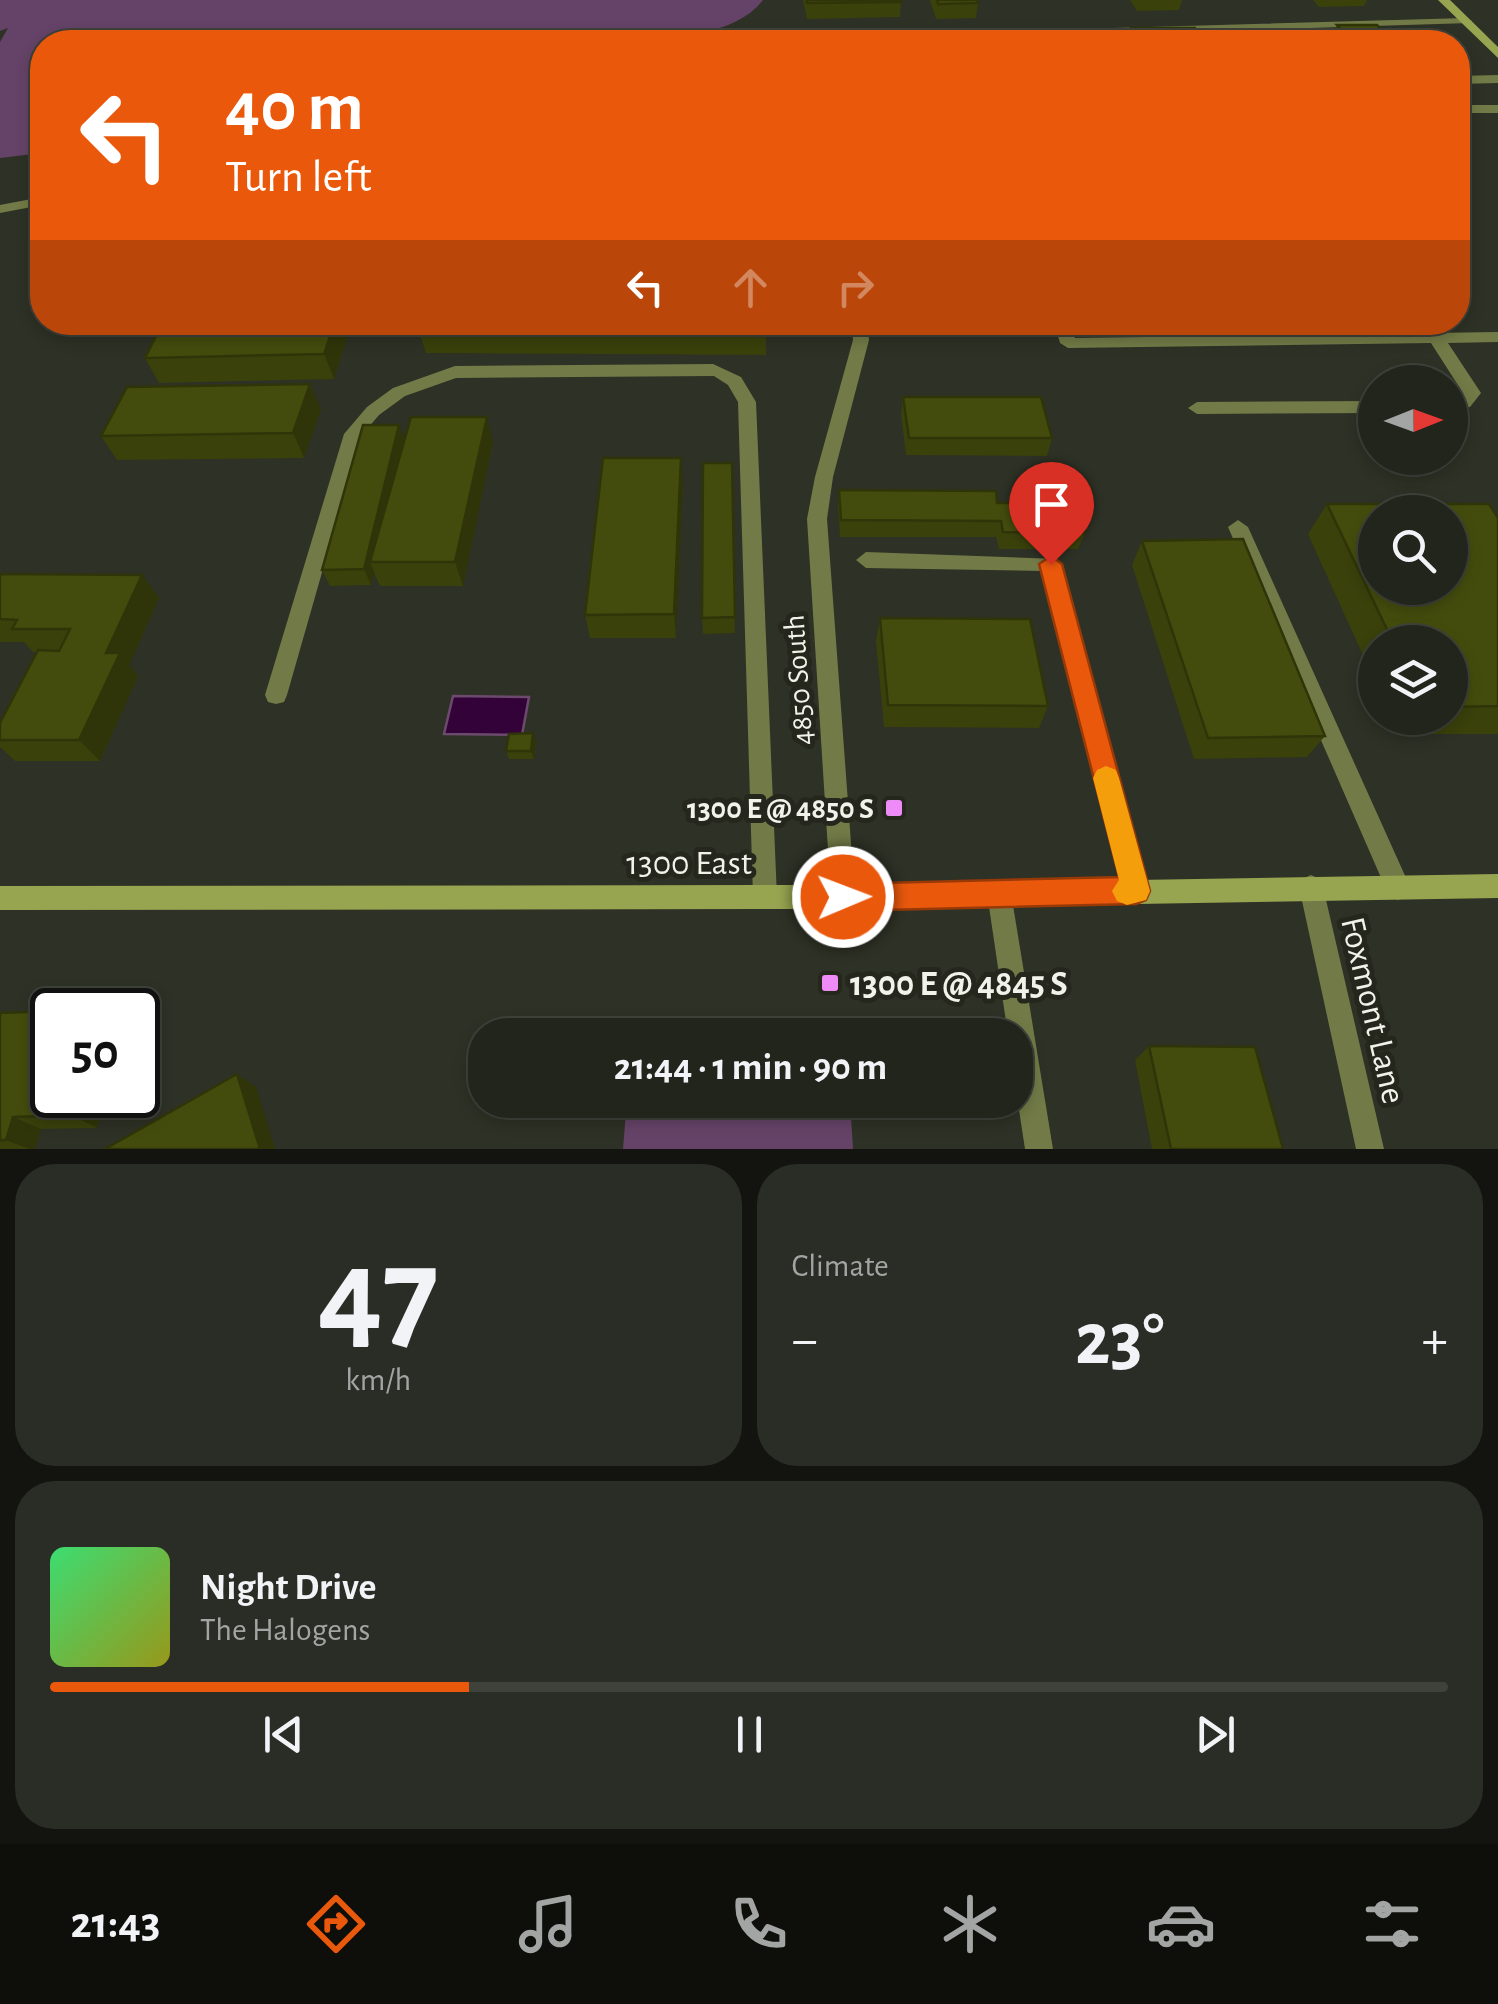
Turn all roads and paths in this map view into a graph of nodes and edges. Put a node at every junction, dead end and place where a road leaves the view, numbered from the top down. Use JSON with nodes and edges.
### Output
{"nodes":[{"id":1,"x":1444,"y":0,"type":"edge"},
{"id":2,"x":1466,"y":22,"type":"junction"},
{"id":3,"x":1181,"y":30,"type":"edge"},
{"id":4,"x":1498,"y":54,"type":"edge"},
{"id":5,"x":1498,"y":79,"type":"edge"},
{"id":6,"x":1470,"y":80,"type":"edge"},
{"id":7,"x":1470,"y":109,"type":"edge"},
{"id":8,"x":1498,"y":109,"type":"edge"},
{"id":9,"x":30,"y":204,"type":"edge"},
{"id":10,"x":0,"y":209,"type":"edge"},
{"id":11,"x":861,"y":335,"type":"edge"},
{"id":12,"x":1066,"y":335,"type":"edge"},
{"id":13,"x":1498,"y":337,"type":"edge"},
{"id":14,"x":1436,"y":338,"type":"junction"},
{"id":15,"x":1453,"y":365,"type":"edge"},
{"id":16,"x":1358,"y":407,"type":"edge"},
{"id":17,"x":1198,"y":408,"type":"dead end"},
{"id":18,"x":1238,"y":527,"type":"dead end"},
{"id":19,"x":866,"y":560,"type":"dead end"},
{"id":20,"x":276,"y":695,"type":"dead end"},
{"id":21,"x":1498,"y":886,"type":"edge"},
{"id":22,"x":1310,"y":887,"type":"junction"},
{"id":23,"x":1398,"y":888,"type":"junction"},
{"id":24,"x":1136,"y":891,"type":"junction"},
{"id":25,"x":999,"y":893,"type":"junction"},
{"id":26,"x":765,"y":897,"type":"junction"},
{"id":27,"x":843,"y":897,"type":"junction"},
{"id":28,"x":0,"y":898,"type":"edge"},
{"id":29,"x":1038,"y":1149,"type":"edge"},
{"id":30,"x":1370,"y":1149,"type":"edge"}],
"edges":[{"from":1,"to":2,"type":"main road"},
{"from":2,"to":3,"type":"street"},
{"from":2,"to":4,"type":"main road"},
{"from":5,"to":6,"type":"street"},
{"from":7,"to":8,"type":"street"},
{"from":9,"to":10,"type":"street"},
{"from":11,"to":27,"type":"street","name":"4850 South"},
{"from":12,"to":14,"type":"street"},
{"from":13,"to":14,"type":"street"},
{"from":14,"to":15,"type":"street"},
{"from":16,"to":17,"type":"street"},
{"from":18,"to":23,"type":"street"},
{"from":19,"to":24,"type":"street"},
{"from":20,"to":26,"type":"street"},
{"from":21,"to":23,"type":"main road","name":"1300 East"},
{"from":22,"to":23,"type":"main road","name":"1300 East"},
{"from":22,"to":24,"type":"main road","name":"1300 East"},
{"from":22,"to":30,"type":"street","name":"Foxmont Lane"},
{"from":24,"to":25,"type":"main road","name":"1300 East"},
{"from":25,"to":27,"type":"main road","name":"1300 East"},
{"from":25,"to":29,"type":"street"},
{"from":26,"to":27,"type":"main road","name":"1300 East"},
{"from":26,"to":28,"type":"main road","name":"1300 East"}]}
